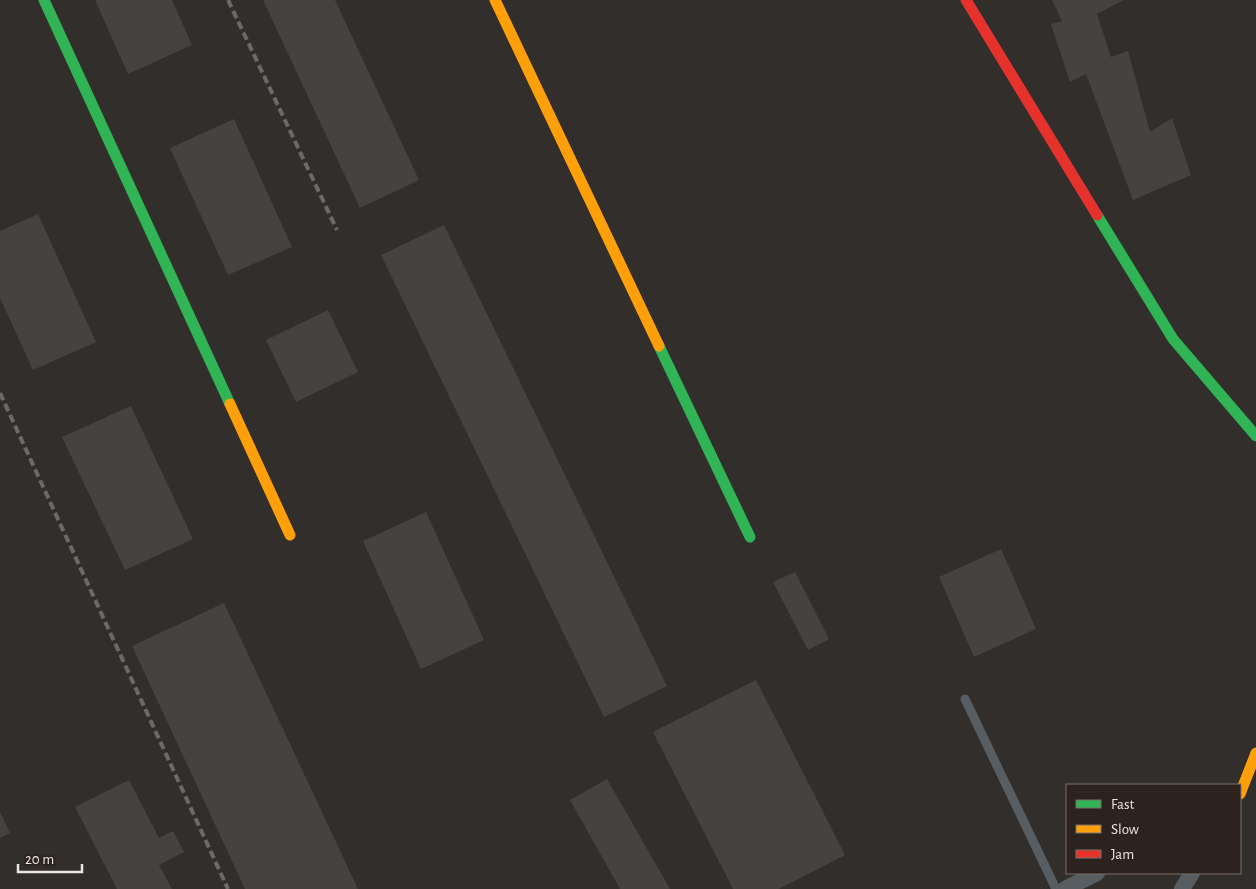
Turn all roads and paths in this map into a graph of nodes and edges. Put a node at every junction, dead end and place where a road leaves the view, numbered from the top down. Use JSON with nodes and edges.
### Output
{"nodes":[{"id":1,"x":44,"y":0,"type":"edge"},
{"id":2,"x":495,"y":0,"type":"edge"},
{"id":3,"x":966,"y":0,"type":"edge"},
{"id":4,"x":1256,"y":436,"type":"edge"},
{"id":5,"x":290,"y":535,"type":"dead end"},
{"id":6,"x":750,"y":537,"type":"dead end"},
{"id":7,"x":964,"y":699,"type":"dead end"},
{"id":8,"x":1256,"y":753,"type":"edge"},
{"id":9,"x":1241,"y":791,"type":"edge"},
{"id":10,"x":1095,"y":874,"type":"edge"},
{"id":11,"x":1191,"y":874,"type":"edge"},
{"id":12,"x":1056,"y":889,"type":"edge"},
{"id":13,"x":1065,"y":889,"type":"edge"},
{"id":14,"x":1182,"y":889,"type":"edge"}],
"edges":[{"from":1,"to":5,"type":"street"},
{"from":2,"to":6,"type":"street"},
{"from":3,"to":4,"type":"street"},
{"from":7,"to":12,"type":"lane"},
{"from":8,"to":9,"type":"street"},
{"from":10,"to":13,"type":"street"},
{"from":11,"to":14,"type":"street"}]}
